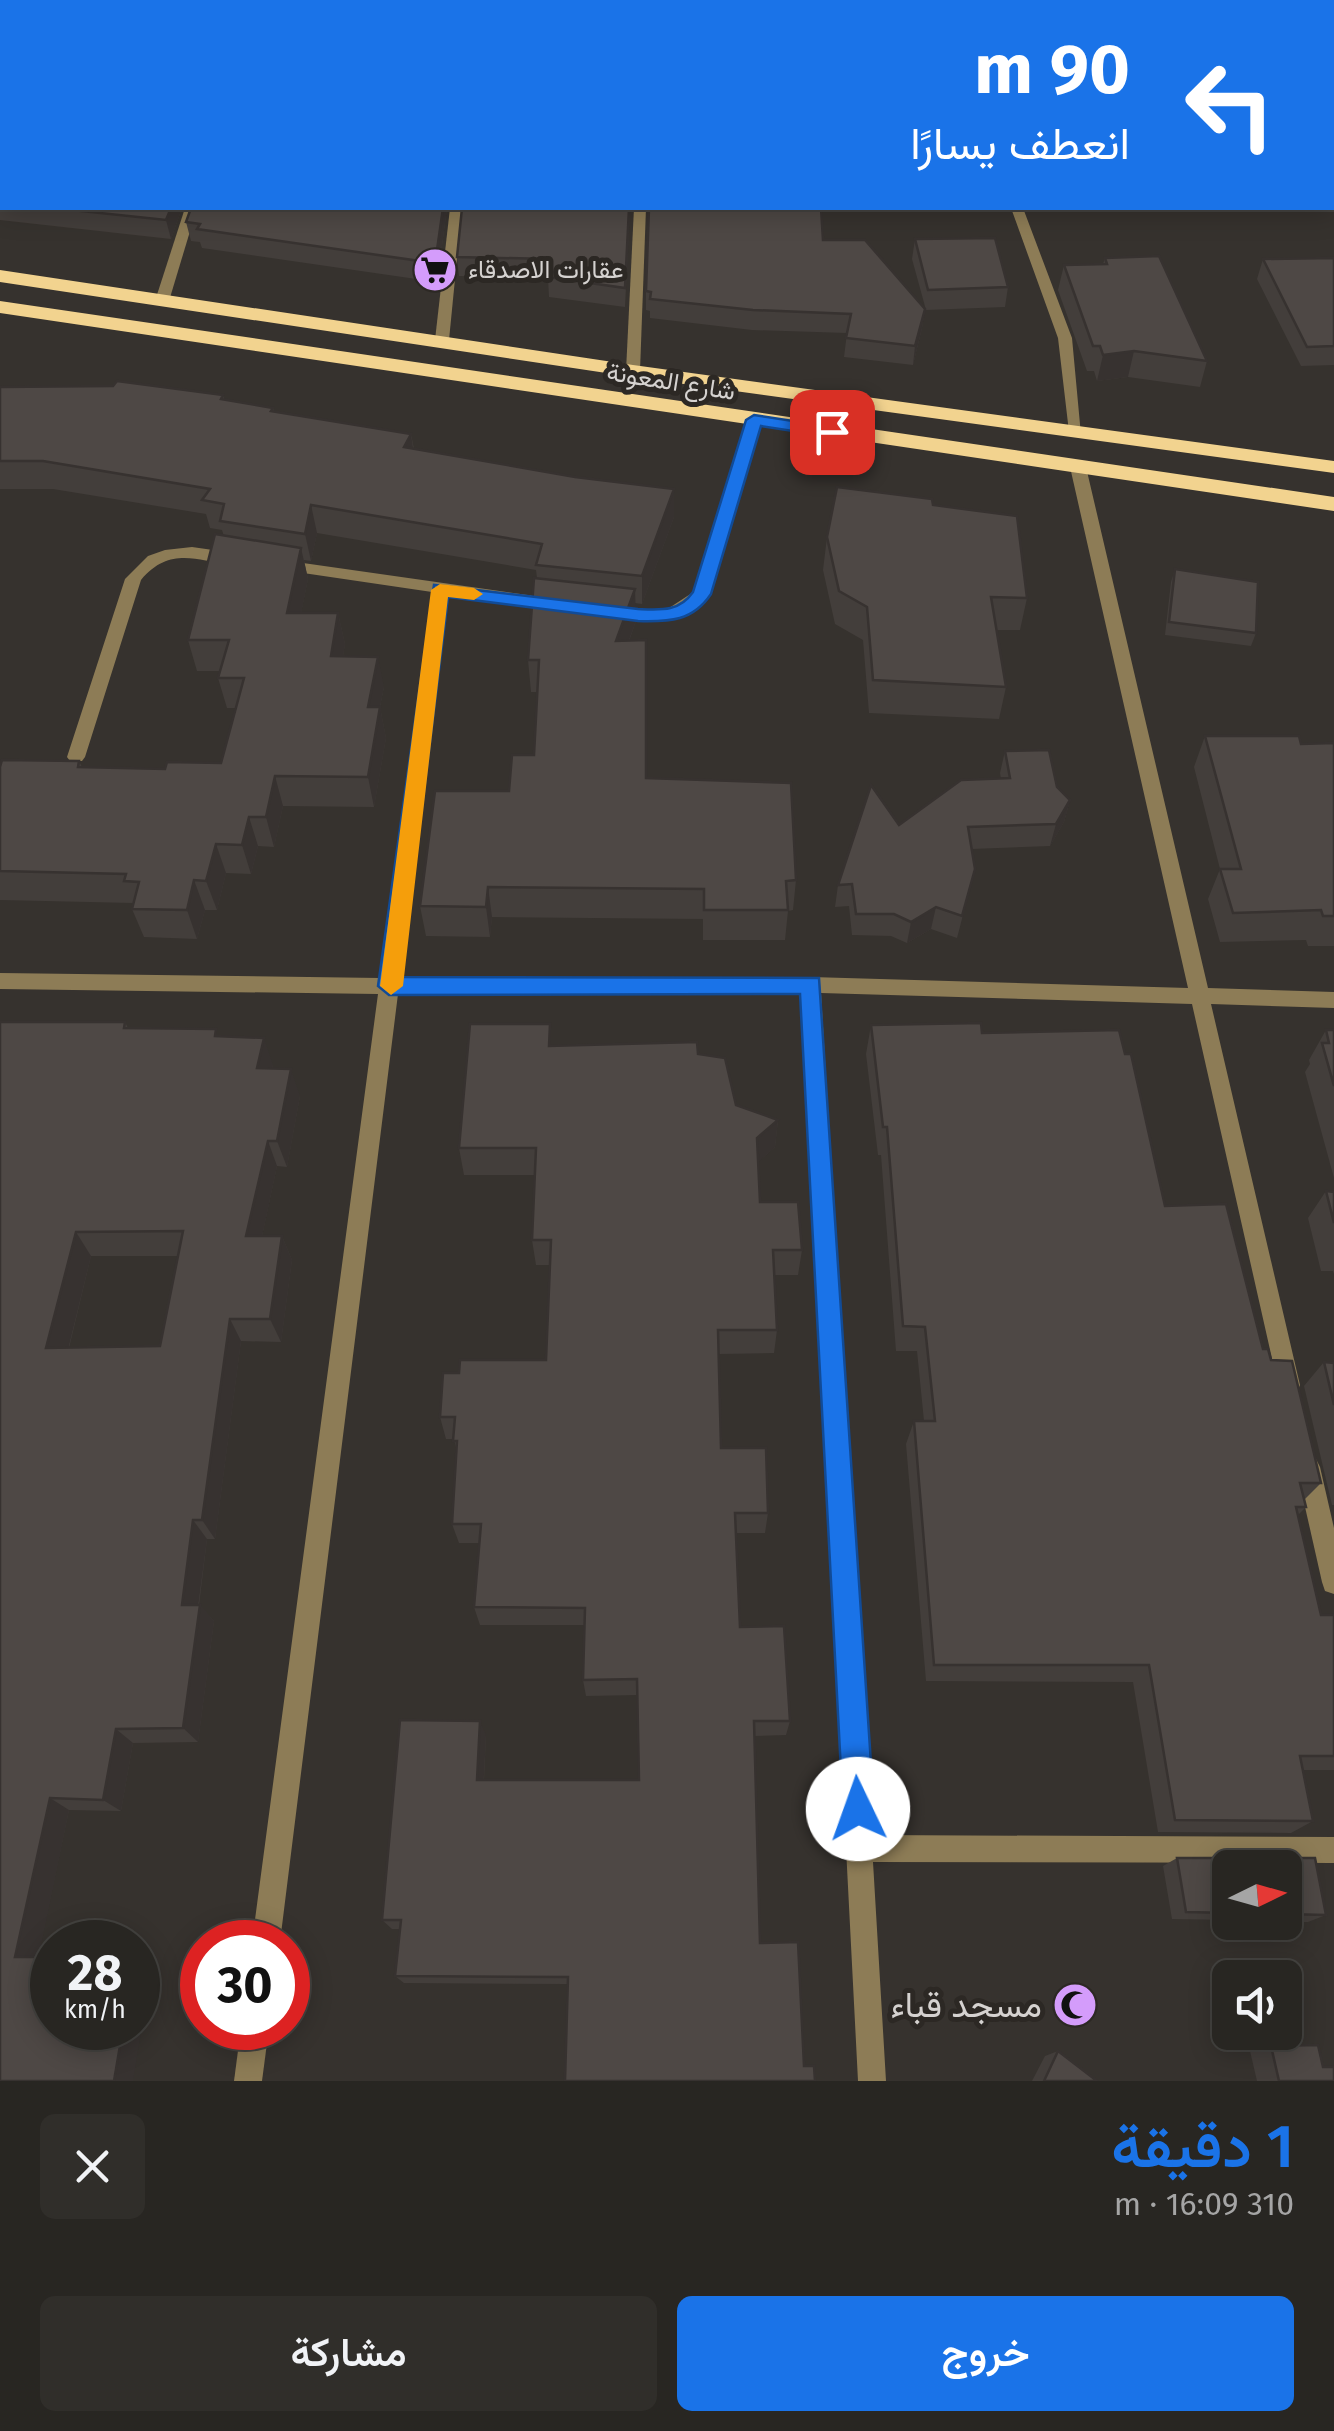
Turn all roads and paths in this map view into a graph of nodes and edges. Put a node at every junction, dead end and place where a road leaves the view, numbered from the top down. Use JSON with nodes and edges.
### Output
{"nodes":[{"id":1,"x":190,"y":210,"type":"edge"},
{"id":2,"x":456,"y":210,"type":"edge"},
{"id":3,"x":640,"y":210,"type":"edge"},
{"id":4,"x":1018,"y":210,"type":"edge"},
{"id":5,"x":0,"y":276,"type":"edge"},
{"id":6,"x":162,"y":301,"type":"junction"},
{"id":7,"x":0,"y":307,"type":"edge"},
{"id":8,"x":442,"y":340,"type":"junction"},
{"id":9,"x":633,"y":371,"type":"junction"},
{"id":10,"x":754,"y":420,"type":"junction"},
{"id":11,"x":1076,"y":432,"type":"junction"},
{"id":12,"x":1078,"y":467,"type":"junction"},
{"id":13,"x":1334,"y":467,"type":"edge"},
{"id":14,"x":1334,"y":504,"type":"edge"},
{"id":15,"x":250,"y":560,"type":"edge"},
{"id":16,"x":270,"y":564,"type":"edge"},
{"id":17,"x":440,"y":590,"type":"junction"},
{"id":18,"x":579,"y":607,"type":"edge"},
{"id":19,"x":599,"y":610,"type":"edge"},
{"id":20,"x":76,"y":757,"type":"edge"},
{"id":21,"x":0,"y":981,"type":"edge"},
{"id":22,"x":811,"y":985,"type":"junction"},
{"id":23,"x":389,"y":986,"type":"junction"},
{"id":24,"x":1200,"y":998,"type":"junction"},
{"id":25,"x":1334,"y":1000,"type":"edge"},
{"id":26,"x":1294,"y":1407,"type":"edge"},
{"id":27,"x":1303,"y":1446,"type":"edge"},
{"id":28,"x":1334,"y":1582,"type":"edge"},
{"id":29,"x":861,"y":1848,"type":"junction"},
{"id":30,"x":1334,"y":1850,"type":"edge"},
{"id":31,"x":269,"y":1920,"type":"edge"},
{"id":32,"x":252,"y":2050,"type":"edge"},
{"id":33,"x":248,"y":2081,"type":"edge"},
{"id":34,"x":872,"y":2081,"type":"edge"}],
"edges":[{"from":1,"to":6,"type":"street"},
{"from":2,"to":8,"type":"street"},
{"from":3,"to":9,"type":"street"},
{"from":4,"to":11,"type":"street"},
{"from":5,"to":6,"type":"highway","name":"شارع المعونة"},
{"from":6,"to":8,"type":"highway","name":"شارع المعونة"},
{"from":7,"to":10,"type":"highway","name":"شارع المعونة"},
{"from":8,"to":9,"type":"highway","name":"شارع المعونة"},
{"from":9,"to":11,"type":"highway","name":"شارع المعونة"},
{"from":10,"to":12,"type":"highway","name":"شارع المعونة"},
{"from":10,"to":19,"type":"street"},
{"from":11,"to":13,"type":"highway","name":"شارع المعونة"},
{"from":12,"to":14,"type":"highway","name":"شارع المعونة"},
{"from":12,"to":24,"type":"street"},
{"from":15,"to":20,"type":"street"},
{"from":16,"to":17,"type":"street"},
{"from":17,"to":18,"type":"street"},
{"from":17,"to":23,"type":"street"},
{"from":21,"to":23,"type":"street"},
{"from":22,"to":23,"type":"street"},
{"from":22,"to":24,"type":"street"},
{"from":22,"to":29,"type":"street"},
{"from":23,"to":31,"type":"street"},
{"from":24,"to":25,"type":"street"},
{"from":24,"to":26,"type":"street"},
{"from":27,"to":28,"type":"street"},
{"from":29,"to":30,"type":"street"},
{"from":29,"to":34,"type":"street"},
{"from":32,"to":33,"type":"street"}]}
